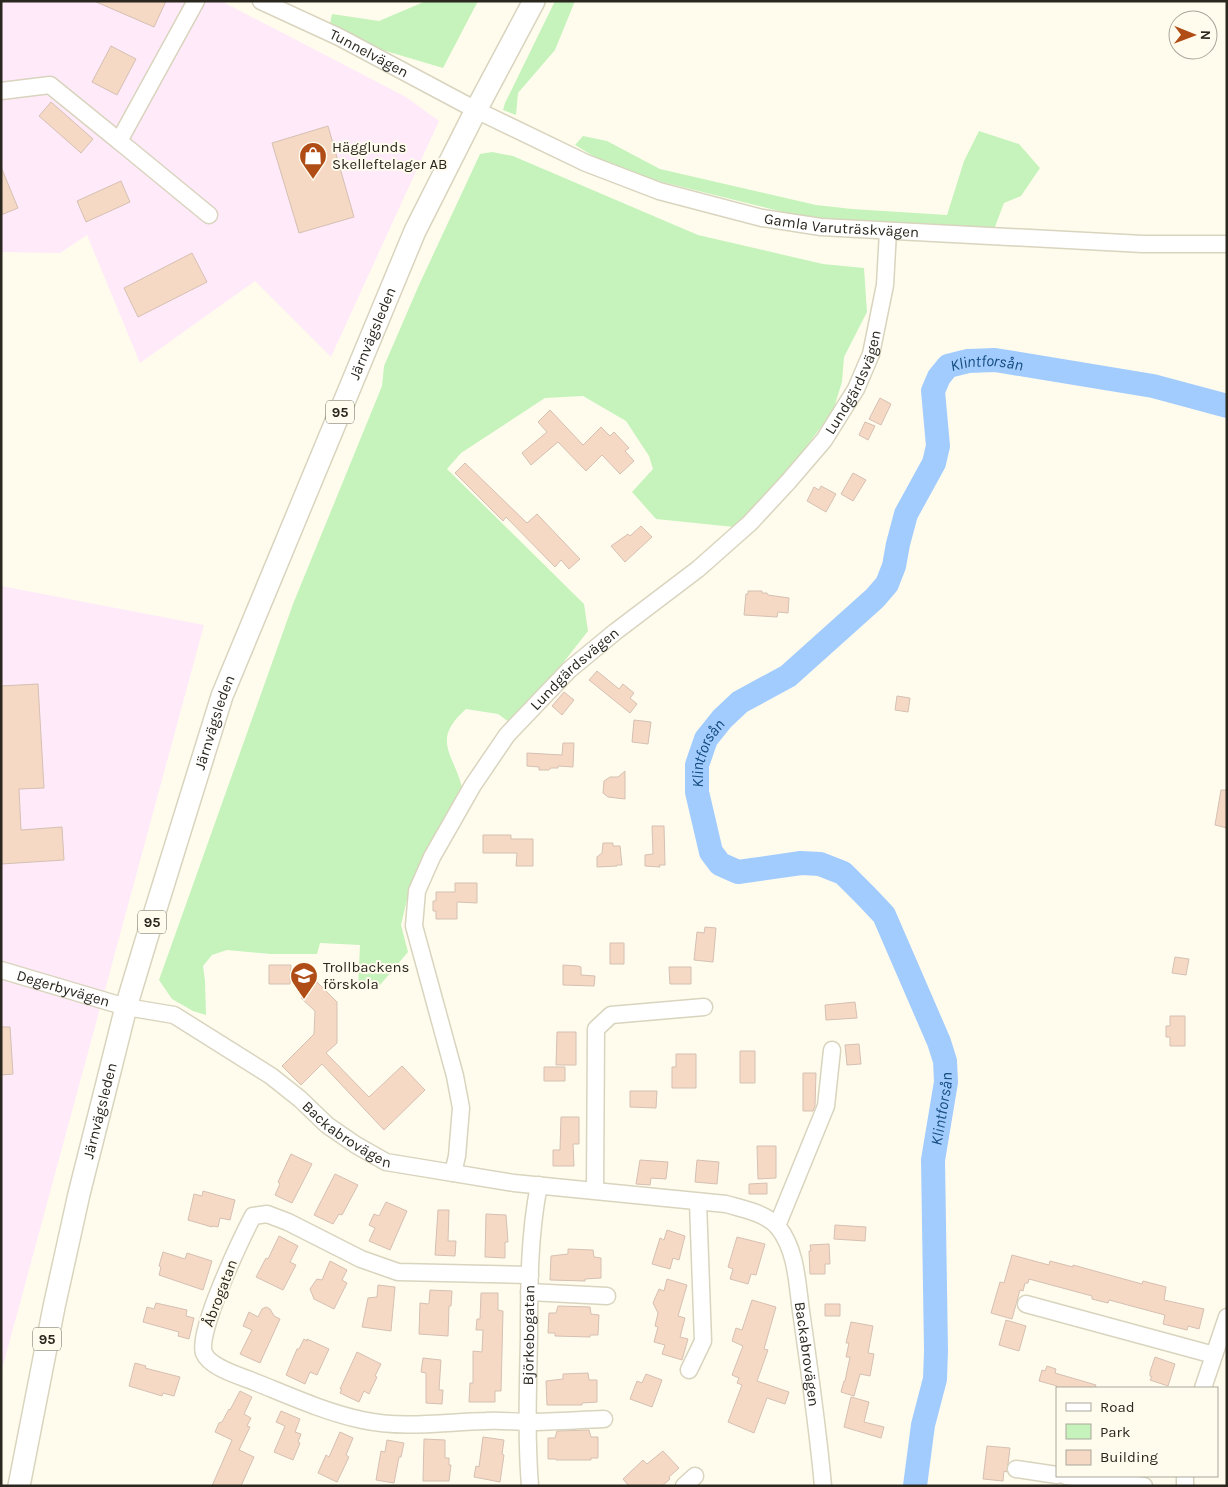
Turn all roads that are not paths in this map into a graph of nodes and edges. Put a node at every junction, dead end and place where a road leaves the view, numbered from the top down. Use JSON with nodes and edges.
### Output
{"nodes":[{"id":1,"x":196,"y":1,"type":"edge"},
{"id":2,"x":261,"y":1,"type":"edge"},
{"id":3,"x":534,"y":1,"type":"edge"},
{"id":4,"x":1,"y":91,"type":"edge"},
{"id":5,"x":476,"y":110,"type":"junction"},
{"id":6,"x":119,"y":141,"type":"junction"},
{"id":7,"x":209,"y":215,"type":"dead end"},
{"id":8,"x":888,"y":231,"type":"junction"},
{"id":9,"x":1227,"y":244,"type":"edge"},
{"id":10,"x":1,"y":970,"type":"edge"},
{"id":11,"x":126,"y":1007,"type":"junction"},
{"id":12,"x":704,"y":1007,"type":"dead end"},
{"id":13,"x":832,"y":1050,"type":"dead end"},
{"id":14,"x":453,"y":1173,"type":"junction"},
{"id":15,"x":539,"y":1185,"type":"junction"},
{"id":16,"x":595,"y":1190,"type":"junction"},
{"id":17,"x":698,"y":1202,"type":"junction"},
{"id":18,"x":777,"y":1226,"type":"junction"},
{"id":19,"x":530,"y":1275,"type":"junction"},
{"id":20,"x":529,"y":1292,"type":"junction"},
{"id":21,"x":607,"y":1296,"type":"dead end"},
{"id":22,"x":1026,"y":1304,"type":"dead end"},
{"id":23,"x":1227,"y":1317,"type":"edge"},
{"id":24,"x":1214,"y":1355,"type":"junction"},
{"id":25,"x":689,"y":1370,"type":"dead end"},
{"id":26,"x":1202,"y":1387,"type":"edge"},
{"id":27,"x":604,"y":1419,"type":"dead end"},
{"id":28,"x":528,"y":1422,"type":"junction"},
{"id":29,"x":1016,"y":1470,"type":"dead end"},
{"id":30,"x":1056,"y":1475,"type":"edge"},
{"id":31,"x":1074,"y":1477,"type":"edge"},
{"id":32,"x":19,"y":1486,"type":"edge"},
{"id":33,"x":530,"y":1486,"type":"edge"},
{"id":34,"x":823,"y":1486,"type":"edge"},
{"id":35,"x":1144,"y":1486,"type":"edge"}],
"edges":[{"from":1,"to":6,"type":"street"},
{"from":2,"to":5,"type":"street","name":"Tunnelvägen"},
{"from":3,"to":5,"type":"main road","name":"Järnvägsleden","number":"95"},
{"from":4,"to":6,"type":"street"},
{"from":5,"to":8,"type":"street","name":"Gamla Varuträskvägen"},
{"from":5,"to":11,"type":"main road","name":"Järnvägsleden","number":"95"},
{"from":6,"to":7,"type":"street"},
{"from":8,"to":9,"type":"street","name":"Gamla Varuträskvägen"},
{"from":8,"to":14,"type":"street","name":"Lundgärdsvägen"},
{"from":10,"to":11,"type":"street","name":"Degerbyvägen"},
{"from":11,"to":14,"type":"street","name":"Backabrovägen"},
{"from":11,"to":32,"type":"main road","name":"Järnvägsleden","number":"95"},
{"from":12,"to":16,"type":"street"},
{"from":13,"to":18,"type":"street"},
{"from":14,"to":15,"type":"street","name":"Backabrovägen"},
{"from":15,"to":16,"type":"street","name":"Backabrovägen"},
{"from":15,"to":19,"type":"street","name":"Björkebogatan"},
{"from":16,"to":17,"type":"street","name":"Backabrovägen"},
{"from":17,"to":18,"type":"street","name":"Backabrovägen"},
{"from":17,"to":25,"type":"street"},
{"from":18,"to":34,"type":"street","name":"Backabrovägen"},
{"from":19,"to":20,"type":"street","name":"Björkebogatan"},
{"from":19,"to":28,"type":"street","name":"Åbrogatan"},
{"from":20,"to":21,"type":"street"},
{"from":20,"to":28,"type":"street","name":"Björkebogatan"},
{"from":22,"to":24,"type":"street"},
{"from":23,"to":24,"type":"street"},
{"from":24,"to":26,"type":"street"},
{"from":27,"to":28,"type":"street"},
{"from":28,"to":33,"type":"street","name":"Björkebogatan"},
{"from":29,"to":30,"type":"street"},
{"from":31,"to":35,"type":"street"}]}
